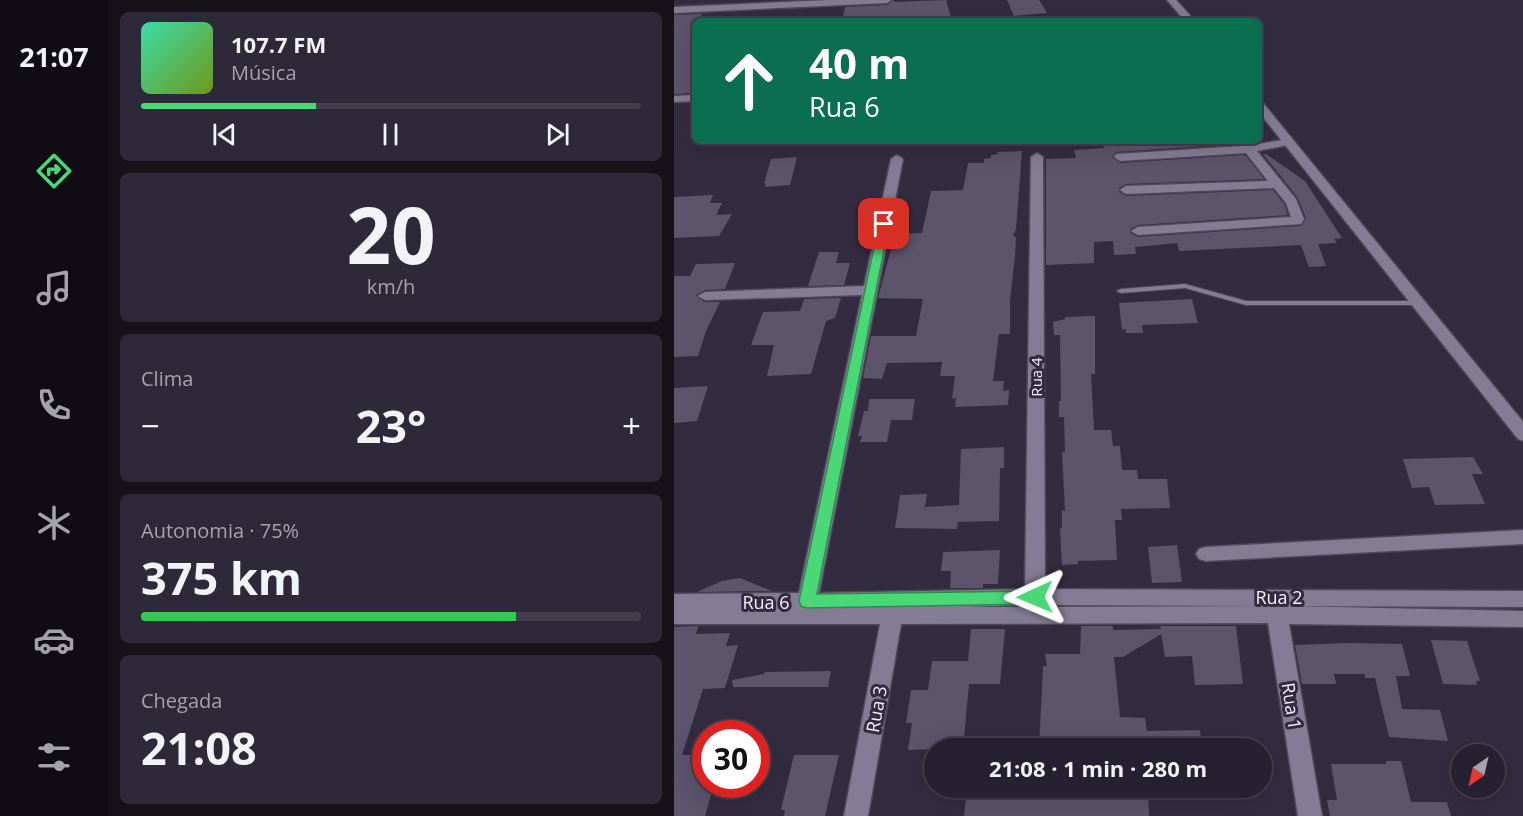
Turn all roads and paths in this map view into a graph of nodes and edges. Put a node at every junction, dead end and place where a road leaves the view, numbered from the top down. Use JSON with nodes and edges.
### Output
{"nodes":[{"id":1,"x":887,"y":0,"type":"edge"},
{"id":2,"x":1171,"y":0,"type":"edge"},
{"id":3,"x":674,"y":10,"type":"edge"},
{"id":4,"x":1187,"y":18,"type":"edge"},
{"id":5,"x":692,"y":98,"type":"edge"},
{"id":6,"x":674,"y":99,"type":"edge"},
{"id":7,"x":1262,"y":109,"type":"edge"},
{"id":8,"x":1289,"y":142,"type":"junction"},
{"id":9,"x":1262,"y":144,"type":"edge"},
{"id":10,"x":1245,"y":145,"type":"edge"},
{"id":11,"x":1037,"y":157,"type":"dead end"},
{"id":12,"x":1120,"y":157,"type":"dead end"},
{"id":13,"x":897,"y":159,"type":"dead end"},
{"id":14,"x":1275,"y":184,"type":"junction"},
{"id":15,"x":1126,"y":190,"type":"dead end"},
{"id":16,"x":1138,"y":231,"type":"dead end"},
{"id":17,"x":871,"y":290,"type":"junction"},
{"id":18,"x":1121,"y":291,"type":"dead end"},
{"id":19,"x":705,"y":296,"type":"dead end"},
{"id":20,"x":1418,"y":303,"type":"junction"},
{"id":21,"x":1523,"y":435,"type":"edge"},
{"id":22,"x":1523,"y":537,"type":"edge"},
{"id":23,"x":1206,"y":554,"type":"dead end"},
{"id":24,"x":1523,"y":599,"type":"edge"},
{"id":25,"x":674,"y":602,"type":"edge"},
{"id":26,"x":1276,"y":606,"type":"junction"},
{"id":27,"x":1035,"y":607,"type":"junction"},
{"id":28,"x":894,"y":608,"type":"junction"},
{"id":29,"x":1479,"y":608,"type":"junction"},
{"id":30,"x":806,"y":609,"type":"junction"},
{"id":31,"x":674,"y":616,"type":"edge"},
{"id":32,"x":1523,"y":619,"type":"edge"},
{"id":33,"x":856,"y":816,"type":"edge"},
{"id":34,"x":1310,"y":816,"type":"edge"}],
"edges":[{"from":1,"to":3,"type":"street"},
{"from":2,"to":4,"type":"street"},
{"from":5,"to":6,"type":"street"},
{"from":7,"to":8,"type":"street"},
{"from":8,"to":9,"type":"street"},
{"from":8,"to":20,"type":"street"},
{"from":10,"to":12,"type":"street"},
{"from":10,"to":14,"type":"street"},
{"from":11,"to":27,"type":"street","name":"Rua 4"},
{"from":13,"to":17,"type":"street"},
{"from":14,"to":15,"type":"street"},
{"from":14,"to":16,"type":"street"},
{"from":17,"to":19,"type":"street"},
{"from":17,"to":30,"type":"street"},
{"from":18,"to":20,"type":"lane"},
{"from":20,"to":21,"type":"street"},
{"from":22,"to":23,"type":"street"},
{"from":24,"to":29,"type":"street","name":"Rua 2"},
{"from":25,"to":30,"type":"street","name":"Rua 6"},
{"from":26,"to":27,"type":"street","name":"Rua 2"},
{"from":26,"to":29,"type":"street","name":"Rua 2"},
{"from":26,"to":34,"type":"street","name":"Rua 1"},
{"from":27,"to":28,"type":"street"},
{"from":28,"to":30,"type":"street","name":"Rua 6"},
{"from":28,"to":33,"type":"street","name":"Rua 3"},
{"from":29,"to":32,"type":"street","name":"Rua 2"},
{"from":30,"to":31,"type":"street","name":"Rua 6"}]}
